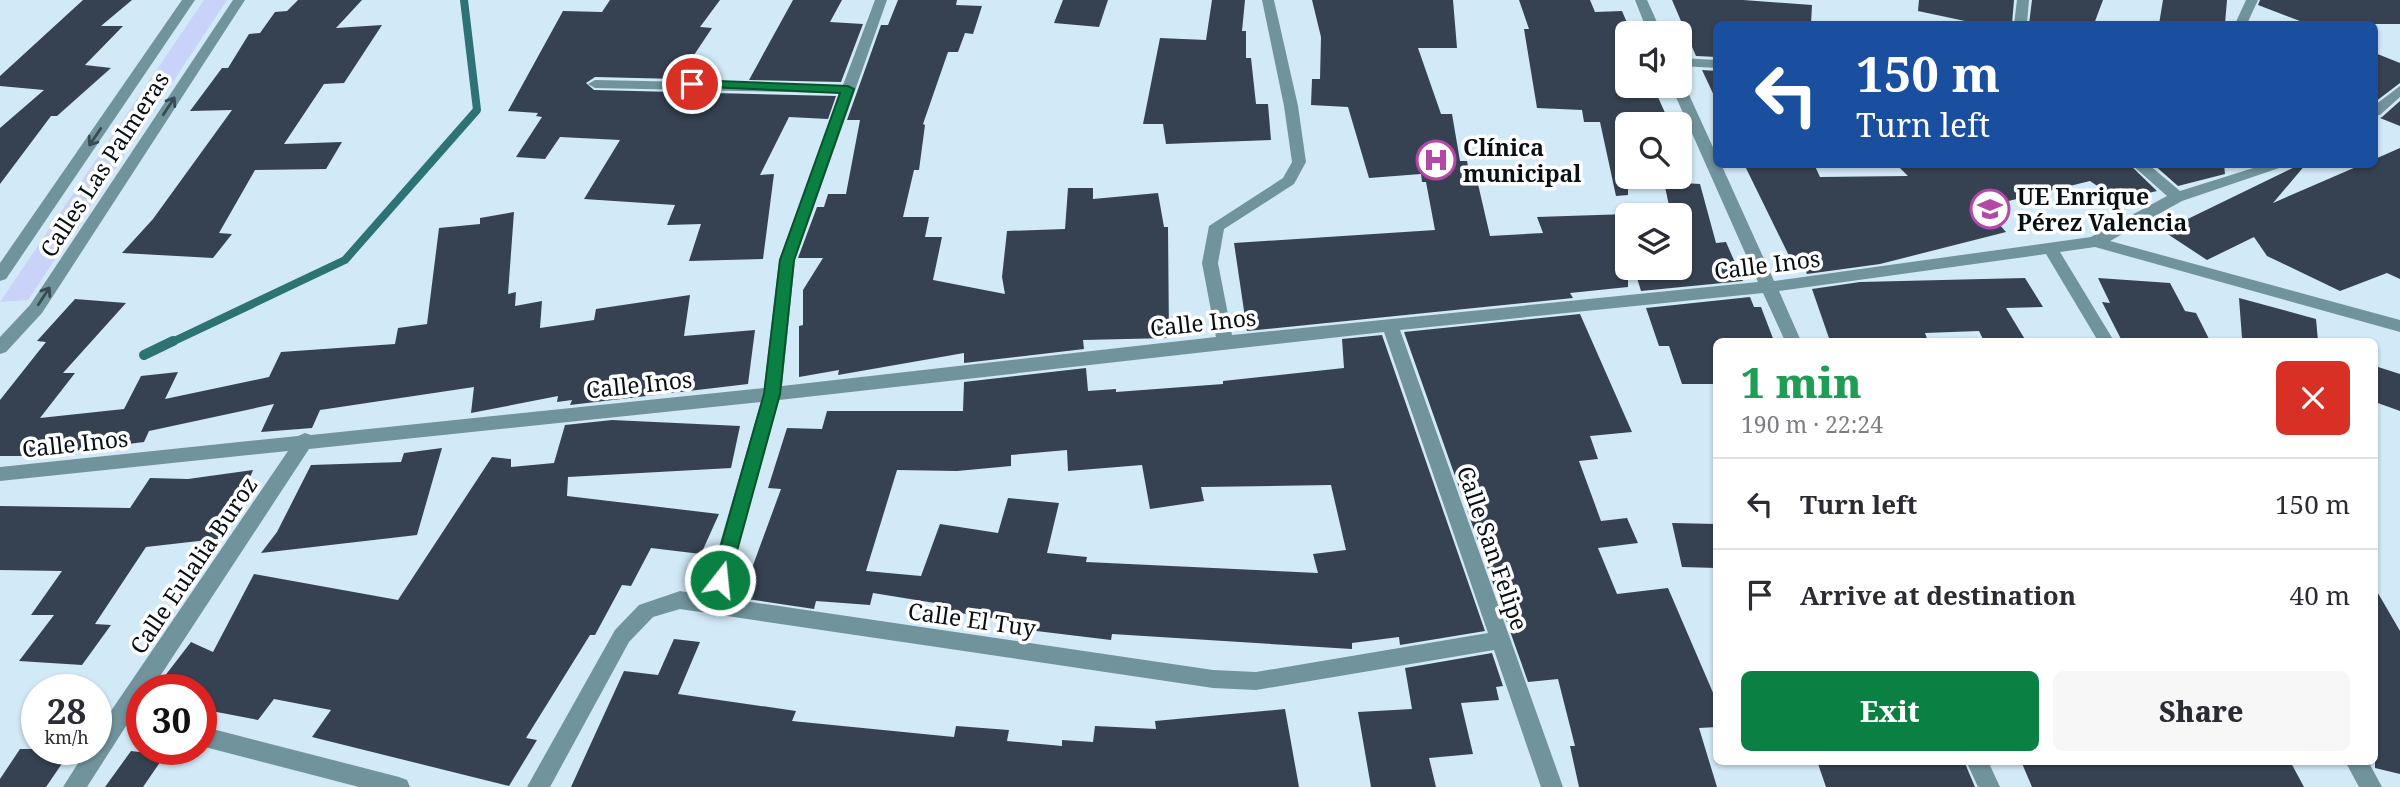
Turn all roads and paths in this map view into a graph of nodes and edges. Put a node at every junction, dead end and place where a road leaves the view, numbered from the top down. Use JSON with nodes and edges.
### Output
{"nodes":[{"id":1,"x":189,"y":0,"type":"edge"},
{"id":2,"x":239,"y":0,"type":"edge"},
{"id":3,"x":881,"y":0,"type":"edge"},
{"id":4,"x":1268,"y":0,"type":"edge"},
{"id":5,"x":1641,"y":0,"type":"edge"},
{"id":6,"x":2023,"y":0,"type":"edge"},
{"id":7,"x":2252,"y":0,"type":"edge"},
{"id":8,"x":1650,"y":21,"type":"edge"},
{"id":9,"x":2021,"y":21,"type":"edge"},
{"id":10,"x":2242,"y":21,"type":"edge"},
{"id":11,"x":1692,"y":63,"type":"edge"},
{"id":12,"x":1713,"y":65,"type":"edge"},
{"id":13,"x":595,"y":84,"type":"dead end"},
{"id":14,"x":848,"y":89,"type":"junction"},
{"id":15,"x":2400,"y":90,"type":"edge"},
{"id":16,"x":1683,"y":98,"type":"edge"},
{"id":17,"x":2378,"y":109,"type":"edge"},
{"id":18,"x":1713,"y":163,"type":"edge"},
{"id":19,"x":1715,"y":168,"type":"edge"},
{"id":20,"x":2143,"y":168,"type":"edge"},
{"id":21,"x":2271,"y":168,"type":"edge"},
{"id":22,"x":2177,"y":197,"type":"junction"},
{"id":23,"x":2095,"y":242,"type":"junction"},
{"id":24,"x":2051,"y":250,"type":"junction"},
{"id":25,"x":0,"y":275,"type":"edge"},
{"id":26,"x":1769,"y":287,"type":"junction"},
{"id":27,"x":1390,"y":325,"type":"junction"},
{"id":28,"x":2400,"y":326,"type":"edge"},
{"id":29,"x":1792,"y":338,"type":"edge"},
{"id":30,"x":2104,"y":338,"type":"edge"},
{"id":31,"x":1225,"y":342,"type":"junction"},
{"id":32,"x":0,"y":348,"type":"edge"},
{"id":33,"x":772,"y":394,"type":"junction"},
{"id":34,"x":305,"y":440,"type":"junction"},
{"id":35,"x":0,"y":474,"type":"edge"},
{"id":36,"x":712,"y":606,"type":"junction"},
{"id":37,"x":1498,"y":640,"type":"junction"},
{"id":38,"x":120,"y":715,"type":"junction"},
{"id":39,"x":126,"y":717,"type":"edge"},
{"id":40,"x":217,"y":740,"type":"edge"},
{"id":41,"x":1979,"y":765,"type":"edge"},
{"id":42,"x":2358,"y":765,"type":"edge"},
{"id":43,"x":74,"y":787,"type":"edge"},
{"id":44,"x":399,"y":787,"type":"edge"},
{"id":45,"x":538,"y":787,"type":"edge"},
{"id":46,"x":1552,"y":787,"type":"edge"},
{"id":47,"x":1989,"y":787,"type":"edge"},
{"id":48,"x":2371,"y":787,"type":"edge"}],
"edges":[{"from":1,"to":25,"type":"street","name":"Calles Las Palmeras","one_way":true},
{"from":32,"to":2,"type":"street","name":"Calles Las Palmeras","one_way":true},
{"from":3,"to":14,"type":"street"},
{"from":4,"to":31,"type":"street"},
{"from":5,"to":8,"type":"street"},
{"from":6,"to":9,"type":"street"},
{"from":7,"to":10,"type":"street"},
{"from":11,"to":12,"type":"street"},
{"from":13,"to":14,"type":"street"},
{"from":14,"to":33,"type":"street"},
{"from":15,"to":17,"type":"street"},
{"from":16,"to":18,"type":"street"},
{"from":19,"to":26,"type":"street"},
{"from":20,"to":22,"type":"street"},
{"from":21,"to":22,"type":"street"},
{"from":22,"to":23,"type":"street"},
{"from":23,"to":24,"type":"street","name":"Calle Inos"},
{"from":23,"to":28,"type":"street","name":"Calle Inos"},
{"from":24,"to":26,"type":"street","name":"Calle Inos"},
{"from":24,"to":30,"type":"street"},
{"from":26,"to":27,"type":"street","name":"Calle Inos"},
{"from":26,"to":29,"type":"street"},
{"from":27,"to":31,"type":"street","name":"Calle Inos"},
{"from":27,"to":37,"type":"street","name":"Calle San Felipe"},
{"from":31,"to":33,"type":"street","name":"Calle Inos"},
{"from":33,"to":34,"type":"street","name":"Calle Inos"},
{"from":33,"to":36,"type":"street"},
{"from":34,"to":35,"type":"street","name":"Calle Inos"},
{"from":34,"to":38,"type":"street","name":"Calle Eulalia Buroz"},
{"from":36,"to":37,"type":"street","name":"Calle El Tuy"},
{"from":36,"to":45,"type":"street","name":"Calle El Tuy"},
{"from":37,"to":46,"type":"street","name":"Calle San Felipe"},
{"from":38,"to":39,"type":"street"},
{"from":38,"to":43,"type":"street","name":"Calle Eulalia Buroz"},
{"from":40,"to":44,"type":"street"},
{"from":41,"to":47,"type":"street"},
{"from":42,"to":48,"type":"street"}]}
